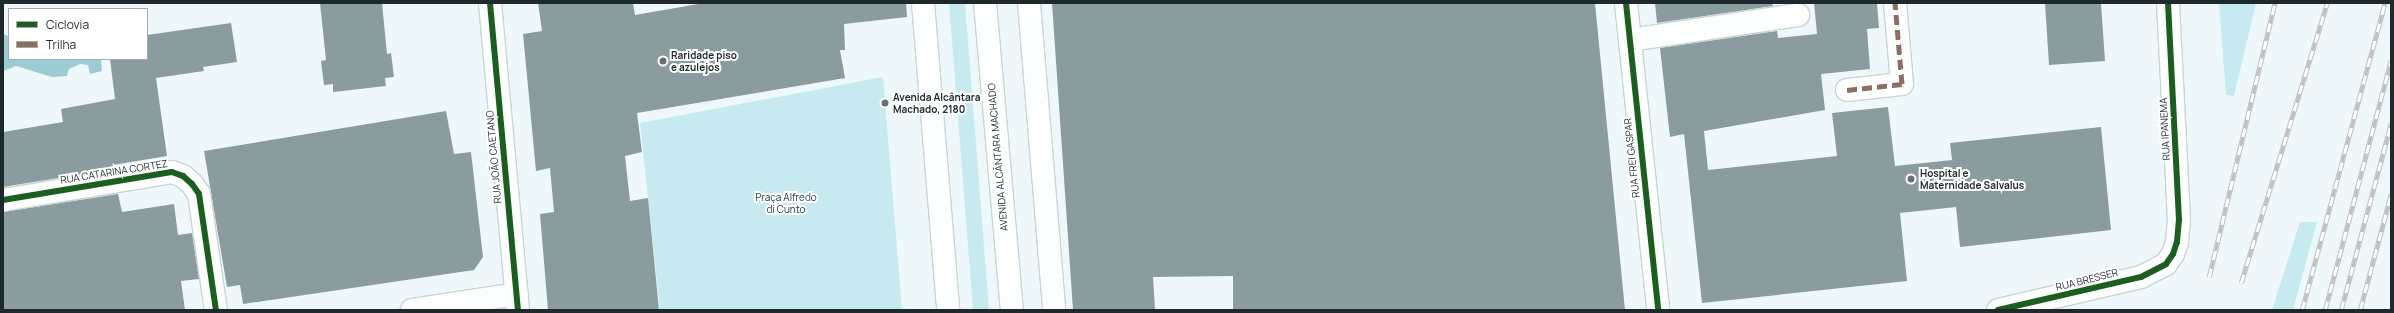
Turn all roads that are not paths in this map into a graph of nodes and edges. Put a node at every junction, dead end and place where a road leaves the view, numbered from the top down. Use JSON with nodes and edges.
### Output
{"nodes":[{"id":1,"x":490,"y":3,"type":"edge"},
{"id":2,"x":923,"y":3,"type":"edge"},
{"id":3,"x":985,"y":3,"type":"edge"},
{"id":4,"x":1029,"y":3,"type":"edge"},
{"id":5,"x":1626,"y":3,"type":"edge"},
{"id":6,"x":1895,"y":3,"type":"edge"},
{"id":7,"x":2168,"y":3,"type":"edge"},
{"id":8,"x":1798,"y":15,"type":"dead end"},
{"id":9,"x":1630,"y":40,"type":"junction"},
{"id":10,"x":1847,"y":90,"type":"dead end"},
{"id":11,"x":3,"y":200,"type":"edge"},
{"id":12,"x":2173,"y":254,"type":"joint"},
{"id":13,"x":517,"y":302,"type":"edge"},
{"id":14,"x":2050,"y":305,"type":"edge"},
{"id":15,"x":216,"y":310,"type":"edge"},
{"id":16,"x":412,"y":310,"type":"edge"},
{"id":17,"x":948,"y":310,"type":"edge"},
{"id":18,"x":1012,"y":310,"type":"edge"},
{"id":19,"x":1054,"y":310,"type":"edge"},
{"id":20,"x":1658,"y":310,"type":"edge"},
{"id":21,"x":1998,"y":310,"type":"edge"}],
"edges":[{"from":1,"to":13,"type":"main road","name":"RUA JOÃO CAETANO"},
{"from":2,"to":17,"type":"main road"},
{"from":3,"to":18,"type":"main road","name":"AVENIDA ALCÂNTARA MACHADO"},
{"from":4,"to":19,"type":"main road"},
{"from":5,"to":9,"type":"main road","name":"RUA FREI GASPAR"},
{"from":6,"to":10,"type":"main road"},
{"from":7,"to":12,"type":"main road","name":"RUA IPANEMA"},
{"from":8,"to":9,"type":"main road"},
{"from":9,"to":20,"type":"main road","name":"RUA FREI GASPAR"},
{"from":11,"to":15,"type":"main road","name":"RUA CATARINA CORTEZ"},
{"from":12,"to":14,"type":"main road","name":"RUA BRESSER"},
{"from":13,"to":16,"type":"main road"},
{"from":14,"to":21,"type":"main road","name":"RUA BRESSER"}]}
